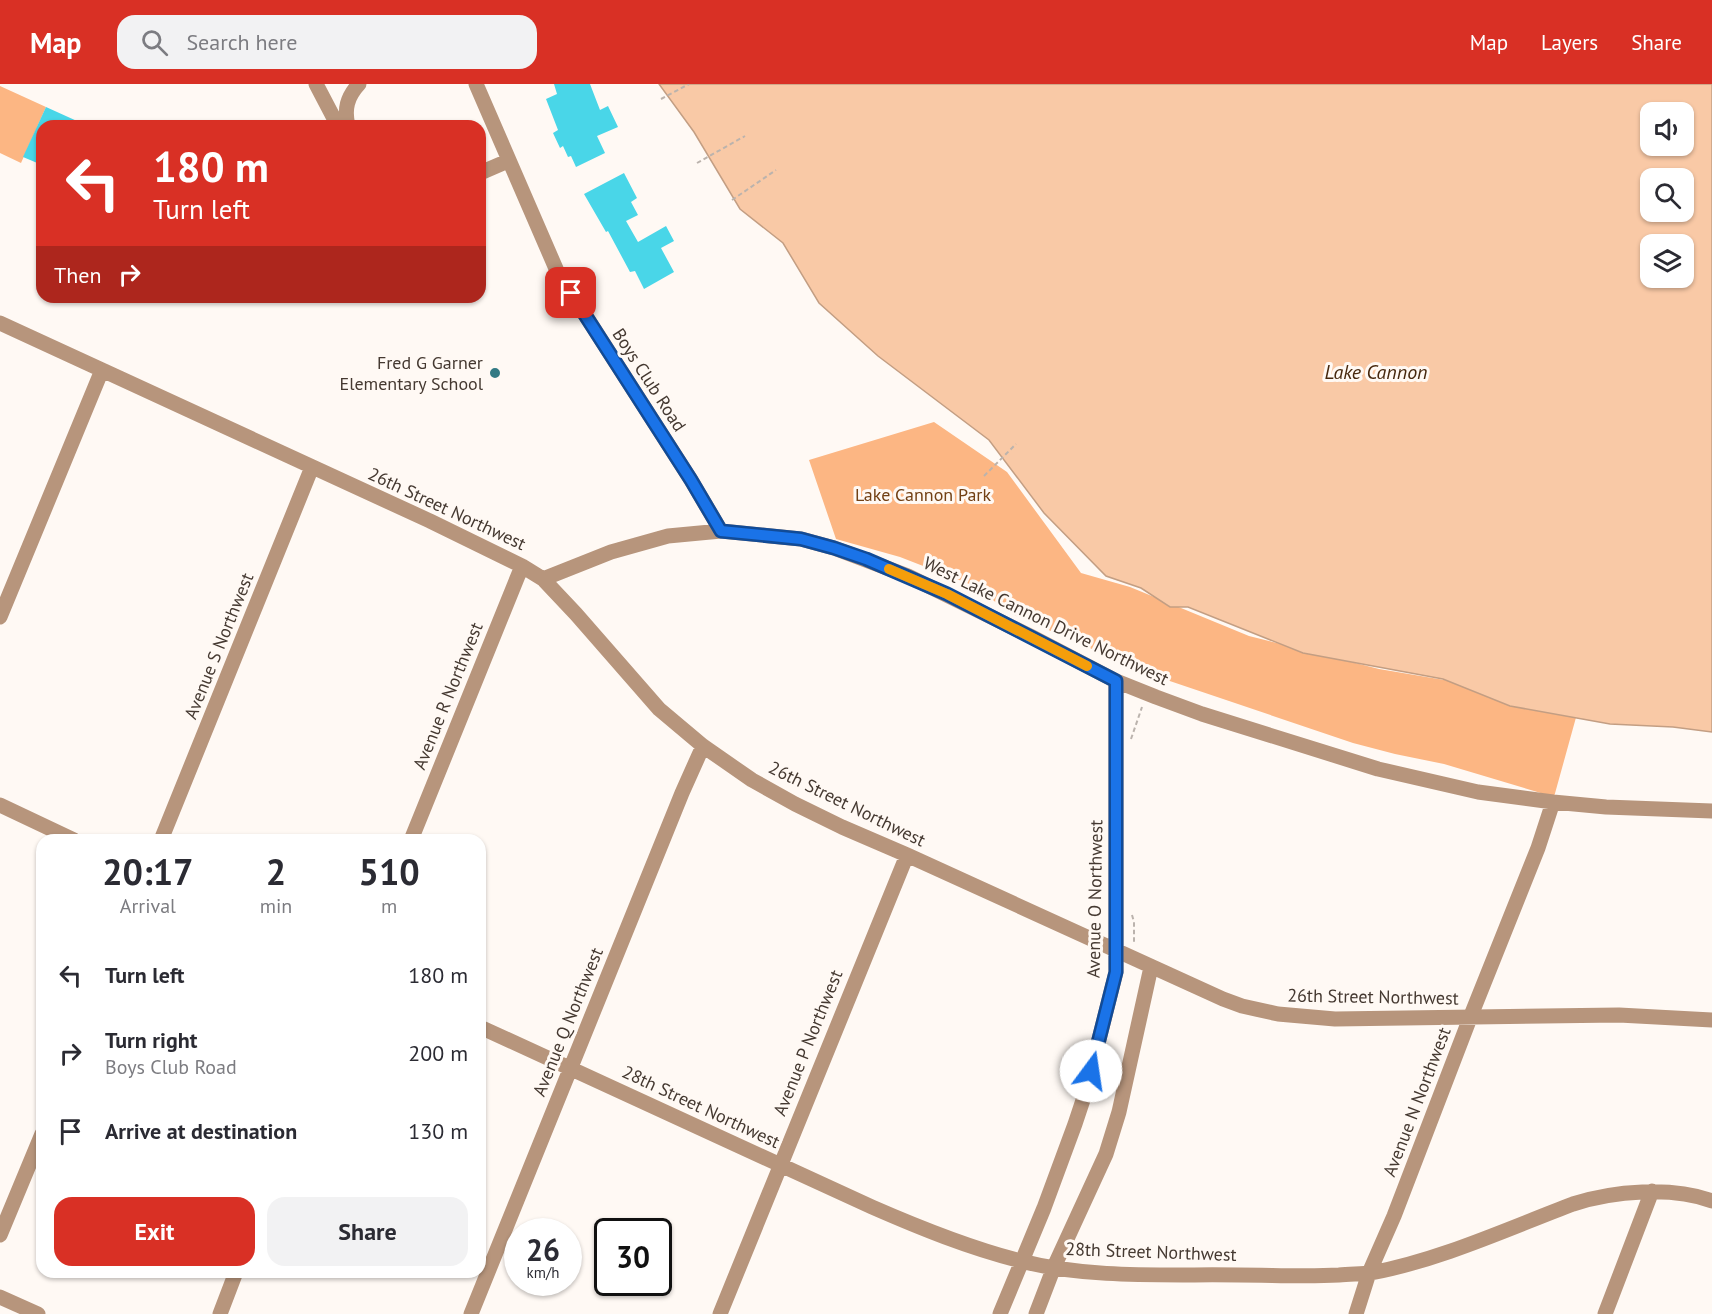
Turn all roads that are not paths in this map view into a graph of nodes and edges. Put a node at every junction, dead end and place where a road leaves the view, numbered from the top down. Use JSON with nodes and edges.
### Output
{"nodes":[{"id":1,"x":316,"y":84,"type":"edge"},
{"id":2,"x":359,"y":84,"type":"edge"},
{"id":3,"x":476,"y":84,"type":"edge"},
{"id":4,"x":335,"y":120,"type":"edge"},
{"id":5,"x":347,"y":120,"type":"edge"},
{"id":6,"x":508,"y":161,"type":"junction"},
{"id":7,"x":486,"y":170,"type":"edge"},
{"id":8,"x":0,"y":323,"type":"edge"},
{"id":9,"x":102,"y":370,"type":"junction"},
{"id":10,"x":312,"y":467,"type":"junction"},
{"id":11,"x":721,"y":531,"type":"junction"},
{"id":12,"x":522,"y":566,"type":"junction"},
{"id":13,"x":543,"y":579,"type":"junction"},
{"id":14,"x":0,"y":617,"type":"edge"},
{"id":15,"x":1116,"y":681,"type":"junction"},
{"id":16,"x":703,"y":746,"type":"junction"},
{"id":17,"x":1552,"y":802,"type":"junction"},
{"id":18,"x":0,"y":805,"type":"edge"},
{"id":19,"x":1712,"y":811,"type":"edge"},
{"id":20,"x":61,"y":834,"type":"edge"},
{"id":21,"x":163,"y":834,"type":"edge"},
{"id":22,"x":413,"y":834,"type":"edge"},
{"id":23,"x":907,"y":855,"type":"junction"},
{"id":24,"x":1117,"y":951,"type":"junction"},
{"id":25,"x":1151,"y":967,"type":"junction"},
{"id":26,"x":1470,"y":1018,"type":"junction"},
{"id":27,"x":1712,"y":1020,"type":"edge"},
{"id":28,"x":486,"y":1030,"type":"edge"},
{"id":29,"x":571,"y":1068,"type":"junction"},
{"id":30,"x":36,"y":1148,"type":"edge"},
{"id":31,"x":781,"y":1165,"type":"junction"},
{"id":32,"x":1652,"y":1191,"type":"junction"},
{"id":33,"x":1712,"y":1201,"type":"edge"},
{"id":34,"x":0,"y":1235,"type":"edge"},
{"id":35,"x":1022,"y":1262,"type":"junction"},
{"id":36,"x":1054,"y":1267,"type":"junction"},
{"id":37,"x":1369,"y":1273,"type":"junction"},
{"id":38,"x":486,"y":1277,"type":"edge"},
{"id":39,"x":234,"y":1278,"type":"edge"},
{"id":40,"x":486,"y":1278,"type":"edge"},
{"id":41,"x":0,"y":1297,"type":"edge"},
{"id":42,"x":38,"y":1314,"type":"edge"},
{"id":43,"x":220,"y":1314,"type":"edge"},
{"id":44,"x":471,"y":1314,"type":"edge"},
{"id":45,"x":720,"y":1314,"type":"edge"},
{"id":46,"x":999,"y":1314,"type":"edge"},
{"id":47,"x":1036,"y":1314,"type":"edge"},
{"id":48,"x":1356,"y":1314,"type":"edge"},
{"id":49,"x":1605,"y":1314,"type":"edge"}],
"edges":[{"from":1,"to":4,"type":"street"},
{"from":2,"to":5,"type":"street"},
{"from":3,"to":6,"type":"street","name":"Boys Club Road"},
{"from":6,"to":7,"type":"street"},
{"from":6,"to":11,"type":"street","name":"Boys Club Road"},
{"from":8,"to":9,"type":"street","name":"26th Street Northwest"},
{"from":9,"to":10,"type":"street","name":"26th Street Northwest"},
{"from":9,"to":14,"type":"street"},
{"from":10,"to":12,"type":"street","name":"26th Street Northwest"},
{"from":10,"to":21,"type":"street","name":"Avenue S Northwest"},
{"from":11,"to":13,"type":"street","name":"West Lake Cannon Drive Northwest"},
{"from":11,"to":15,"type":"street","name":"West Lake Cannon Drive Northwest"},
{"from":12,"to":13,"type":"street","name":"26th Street Northwest"},
{"from":12,"to":22,"type":"street","name":"Avenue R Northwest"},
{"from":13,"to":16,"type":"street","name":"26th Street Northwest"},
{"from":15,"to":17,"type":"street","name":"West Lake Cannon Drive Northwest"},
{"from":15,"to":24,"type":"street","name":"Avenue O Northwest"},
{"from":16,"to":23,"type":"street","name":"26th Street Northwest"},
{"from":16,"to":29,"type":"street","name":"Avenue Q Northwest"},
{"from":17,"to":19,"type":"street","name":"West Lake Cannon Drive Northwest"},
{"from":17,"to":26,"type":"street","name":"Avenue N Northwest"},
{"from":18,"to":20,"type":"street"},
{"from":23,"to":24,"type":"street","name":"26th Street Northwest"},
{"from":23,"to":31,"type":"street","name":"Avenue P Northwest"},
{"from":24,"to":25,"type":"street","name":"26th Street Northwest"},
{"from":24,"to":35,"type":"street","name":"Avenue O Northwest"},
{"from":25,"to":26,"type":"street","name":"26th Street Northwest"},
{"from":25,"to":36,"type":"street"},
{"from":26,"to":27,"type":"street","name":"26th Street Northwest"},
{"from":26,"to":37,"type":"street","name":"Avenue N Northwest"},
{"from":28,"to":29,"type":"street","name":"28th Street Northwest"},
{"from":29,"to":31,"type":"street","name":"28th Street Northwest"},
{"from":29,"to":38,"type":"street","name":"Avenue Q Northwest"},
{"from":30,"to":34,"type":"street"},
{"from":31,"to":35,"type":"street","name":"28th Street Northwest"},
{"from":31,"to":45,"type":"street","name":"Avenue P Northwest"},
{"from":32,"to":33,"type":"street","name":"28th Street Northwest"},
{"from":32,"to":37,"type":"street","name":"28th Street Northwest"},
{"from":32,"to":49,"type":"street"},
{"from":35,"to":36,"type":"street","name":"28th Street Northwest"},
{"from":35,"to":46,"type":"street","name":"Avenue O Northwest"},
{"from":36,"to":37,"type":"street","name":"28th Street Northwest"},
{"from":36,"to":47,"type":"street"},
{"from":37,"to":48,"type":"street","name":"Avenue N Northwest"},
{"from":39,"to":43,"type":"street"},
{"from":40,"to":44,"type":"street","name":"Avenue Q Northwest"},
{"from":41,"to":42,"type":"street"}]}
